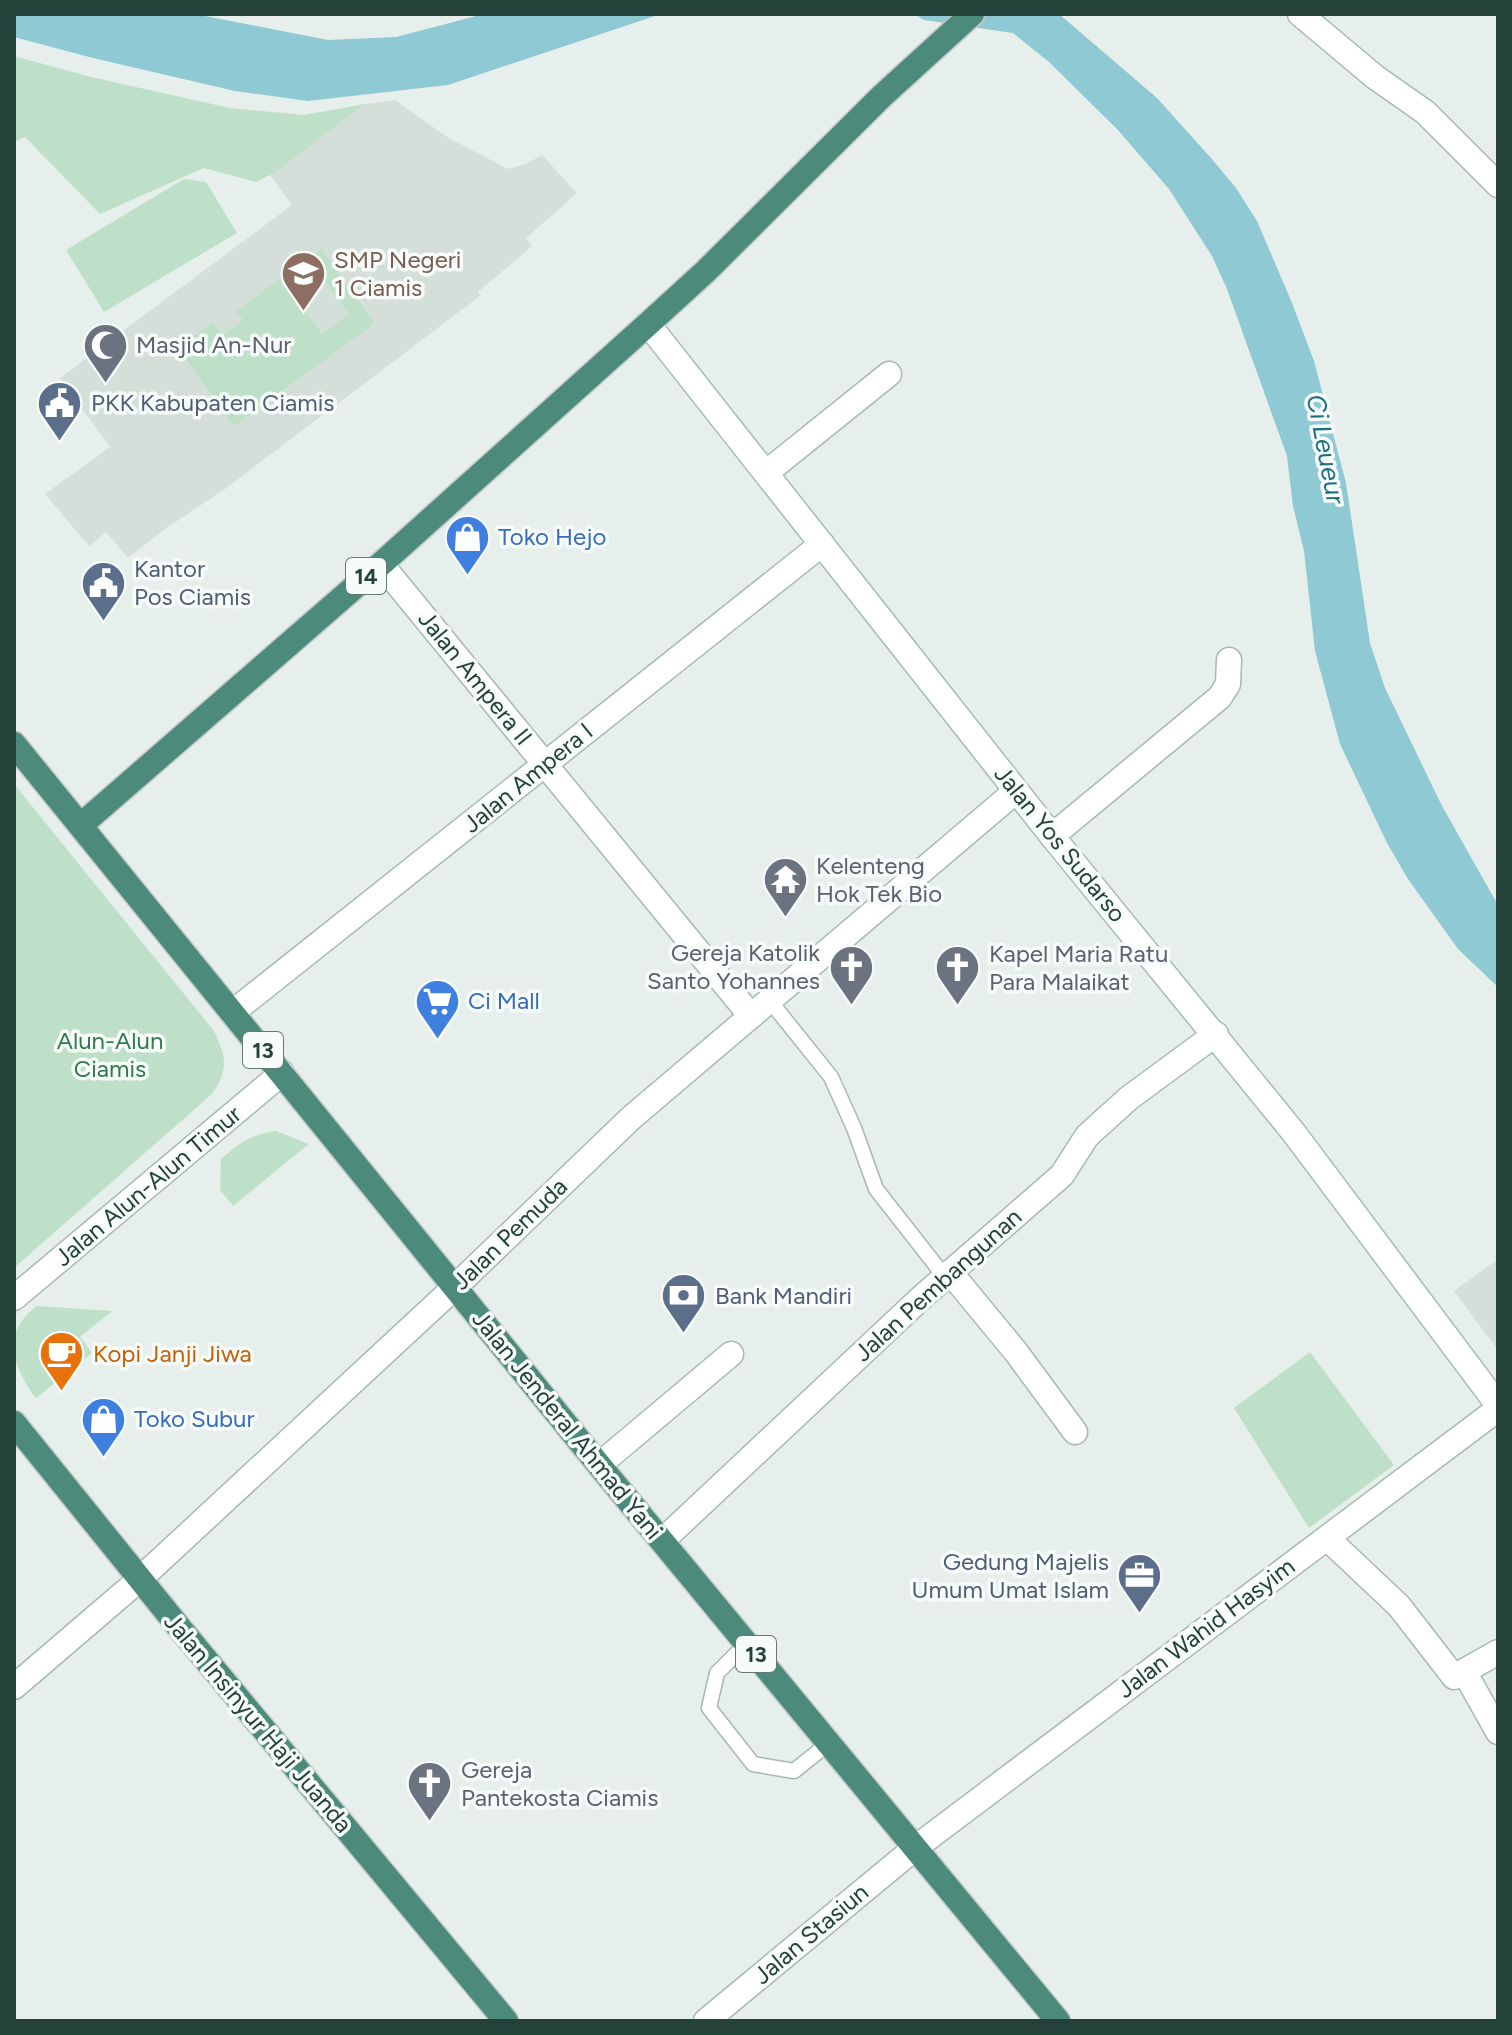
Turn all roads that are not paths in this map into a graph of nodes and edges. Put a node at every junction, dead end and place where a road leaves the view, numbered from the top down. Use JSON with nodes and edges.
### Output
{"nodes":[{"id":1,"x":972,"y":14,"type":"edge"},
{"id":2,"x":1300,"y":14,"type":"edge"},
{"id":3,"x":1498,"y":185,"type":"edge"},
{"id":4,"x":648,"y":324,"type":"junction"},
{"id":5,"x":889,"y":374,"type":"dead end"},
{"id":6,"x":767,"y":472,"type":"junction"},
{"id":7,"x":822,"y":544,"type":"junction"},
{"id":8,"x":381,"y":564,"type":"junction"},
{"id":9,"x":1229,"y":660,"type":"dead end"},
{"id":10,"x":14,"y":744,"type":"edge"},
{"id":11,"x":545,"y":764,"type":"junction"},
{"id":12,"x":1016,"y":791,"type":"junction"},
{"id":13,"x":81,"y":825,"type":"junction"},
{"id":14,"x":1052,"y":836,"type":"junction"},
{"id":15,"x":770,"y":1001,"type":"junction"},
{"id":16,"x":233,"y":1012,"type":"junction"},
{"id":17,"x":751,"y":1016,"type":"junction"},
{"id":18,"x":1216,"y":1034,"type":"junction"},
{"id":19,"x":282,"y":1073,"type":"junction"},
{"id":20,"x":947,"y":1274,"type":"junction"},
{"id":21,"x":455,"y":1287,"type":"junction"},
{"id":22,"x":14,"y":1298,"type":"edge"},
{"id":23,"x":731,"y":1354,"type":"dead end"},
{"id":24,"x":1498,"y":1407,"type":"edge"},
{"id":25,"x":14,"y":1423,"type":"edge"},
{"id":26,"x":1075,"y":1432,"type":"dead end"},
{"id":27,"x":599,"y":1465,"type":"junction"},
{"id":28,"x":1327,"y":1538,"type":"junction"},
{"id":29,"x":662,"y":1541,"type":"junction"},
{"id":30,"x":140,"y":1579,"type":"junction"},
{"id":31,"x":747,"y":1643,"type":"junction"},
{"id":32,"x":1498,"y":1652,"type":"edge"},
{"id":33,"x":1465,"y":1673,"type":"junction"},
{"id":34,"x":14,"y":1687,"type":"edge"},
{"id":35,"x":1498,"y":1732,"type":"edge"},
{"id":36,"x":829,"y":1743,"type":"junction"},
{"id":37,"x":915,"y":1848,"type":"junction"},
{"id":38,"x":506,"y":2021,"type":"edge"},
{"id":39,"x":706,"y":2021,"type":"edge"},
{"id":40,"x":1058,"y":2021,"type":"edge"}],
"edges":[{"from":1,"to":4,"type":"highway","number":"14"},
{"from":2,"to":3,"type":"street"},
{"from":4,"to":6,"type":"street","name":"Jalan Yos Sudarso"},
{"from":4,"to":8,"type":"highway","number":"14"},
{"from":5,"to":6,"type":"street"},
{"from":6,"to":7,"type":"street","name":"Jalan Yos Sudarso"},
{"from":7,"to":11,"type":"street","name":"Jalan Ampera I"},
{"from":7,"to":12,"type":"street","name":"Jalan Yos Sudarso"},
{"from":8,"to":11,"type":"street","name":"Jalan Ampera II"},
{"from":8,"to":13,"type":"highway","number":"14"},
{"from":9,"to":14,"type":"street"},
{"from":10,"to":13,"type":"highway","number":"13"},
{"from":11,"to":16,"type":"street","name":"Jalan Ampera I"},
{"from":11,"to":17,"type":"street","name":"Jalan Ampera II"},
{"from":12,"to":14,"type":"street","name":"Jalan Yos Sudarso"},
{"from":12,"to":15,"type":"street","name":"Jalan Pemuda"},
{"from":13,"to":16,"type":"highway","name":"Jalan Jenderal Ahmad Yani","number":"13"},
{"from":14,"to":18,"type":"street","name":"Jalan Yos Sudarso"},
{"from":15,"to":17,"type":"street","name":"Jalan Pemuda"},
{"from":15,"to":20,"type":"lane"},
{"from":16,"to":19,"type":"highway","name":"Jalan Jenderal Ahmad Yani","number":"13"},
{"from":17,"to":21,"type":"street","name":"Jalan Pemuda"},
{"from":18,"to":20,"type":"street","name":"Jalan Pembangunan"},
{"from":18,"to":24,"type":"street","name":"Jalan Yos Sudarso"},
{"from":19,"to":21,"type":"highway","name":"Jalan Jenderal Ahmad Yani","number":"13"},
{"from":19,"to":22,"type":"street","name":"Jalan Alun-Alun Timur"},
{"from":20,"to":26,"type":"street"},
{"from":20,"to":29,"type":"street","name":"Jalan Pembangunan"},
{"from":21,"to":27,"type":"highway","name":"Jalan Jenderal Ahmad Yani","number":"13"},
{"from":21,"to":30,"type":"street","name":"Jalan Pemuda"},
{"from":23,"to":27,"type":"street"},
{"from":24,"to":28,"type":"street","name":"Jalan Wahid Hasyim"},
{"from":25,"to":30,"type":"highway","name":"Jalan Insinyur Haji Juanda"},
{"from":27,"to":29,"type":"highway","name":"Jalan Jenderal Ahmad Yani","number":"13"},
{"from":28,"to":33,"type":"street"},
{"from":28,"to":37,"type":"street","name":"Jalan Wahid Hasyim"},
{"from":29,"to":31,"type":"highway","name":"Jalan Jenderal Ahmad Yani","number":"13"},
{"from":30,"to":34,"type":"street","name":"Jalan Pemuda"},
{"from":30,"to":38,"type":"highway","name":"Jalan Insinyur Haji Juanda"},
{"from":31,"to":36,"type":"highway","name":"Jalan Jenderal Ahmad Yani","number":"13"},
{"from":31,"to":36,"type":"lane"},
{"from":32,"to":33,"type":"street"},
{"from":33,"to":35,"type":"street"},
{"from":36,"to":37,"type":"highway","name":"Jalan Jenderal Ahmad Yani","number":"13"},
{"from":37,"to":39,"type":"street","name":"Jalan Stasiun"},
{"from":37,"to":40,"type":"highway","name":"Jalan Jenderal Ahmad Yani","number":"13"}]}
